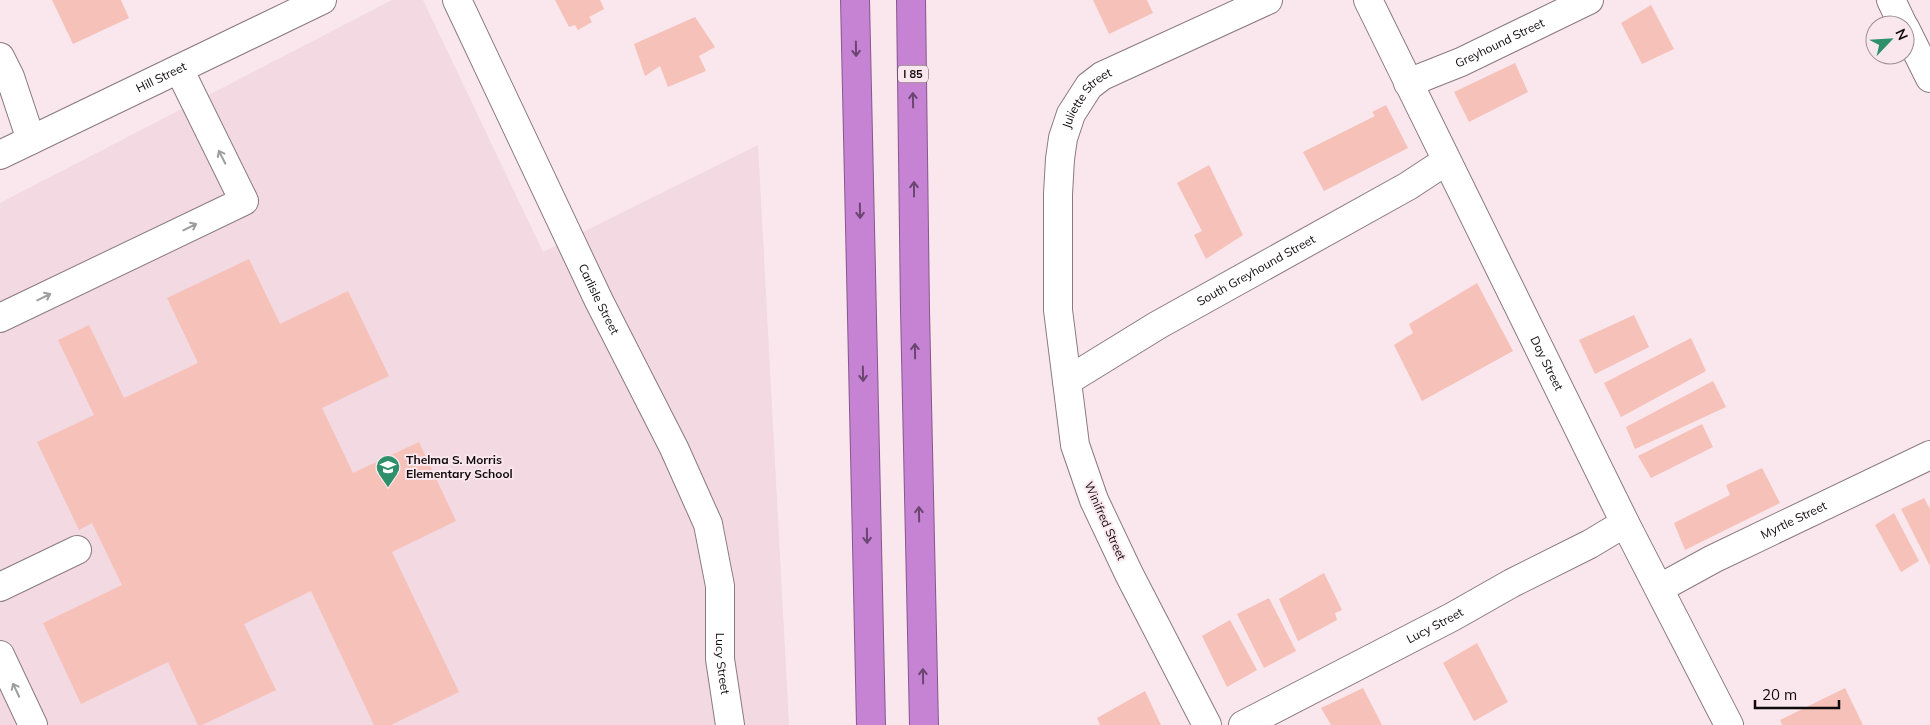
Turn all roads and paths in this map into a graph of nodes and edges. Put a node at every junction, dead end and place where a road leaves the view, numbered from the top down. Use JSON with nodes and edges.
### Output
{"nodes":[{"id":1,"x":322,"y":0,"type":"edge"},
{"id":2,"x":457,"y":0,"type":"edge"},
{"id":3,"x":855,"y":0,"type":"edge"},
{"id":4,"x":911,"y":0,"type":"edge"},
{"id":5,"x":1268,"y":0,"type":"edge"},
{"id":6,"x":1368,"y":0,"type":"edge"},
{"id":7,"x":1589,"y":0,"type":"edge"},
{"id":8,"x":1891,"y":0,"type":"edge"},
{"id":9,"x":1898,"y":15,"type":"edge"},
{"id":10,"x":1915,"y":49,"type":"edge"},
{"id":11,"x":0,"y":56,"type":"edge"},
{"id":12,"x":179,"y":69,"type":"junction"},
{"id":13,"x":1930,"y":78,"type":"edge"},
{"id":14,"x":1408,"y":83,"type":"junction"},
{"id":15,"x":31,"y":140,"type":"junction"},
{"id":16,"x":0,"y":155,"type":"edge"},
{"id":17,"x":1446,"y":160,"type":"junction"},
{"id":18,"x":1058,"y":301,"type":"joint"},
{"id":19,"x":0,"y":318,"type":"edge"},
{"id":20,"x":1067,"y":381,"type":"junction"},
{"id":21,"x":1930,"y":455,"type":"edge"},
{"id":22,"x":1625,"y":523,"type":"junction"},
{"id":23,"x":77,"y":550,"type":"dead end"},
{"id":24,"x":0,"y":587,"type":"edge"},
{"id":25,"x":1660,"y":588,"type":"junction"},
{"id":26,"x":720,"y":604,"type":"joint"},
{"id":27,"x":0,"y":655,"type":"edge"},
{"id":28,"x":33,"y":725,"type":"edge"},
{"id":29,"x":730,"y":725,"type":"edge"},
{"id":30,"x":871,"y":725,"type":"edge"},
{"id":31,"x":924,"y":725,"type":"edge"},
{"id":32,"x":1207,"y":725,"type":"edge"},
{"id":33,"x":1243,"y":725,"type":"edge"},
{"id":34,"x":1728,"y":725,"type":"edge"}],
"edges":[{"from":1,"to":12,"type":"street","name":"Hill Street"},
{"from":2,"to":26,"type":"street","name":"Carlisle Street"},
{"from":3,"to":30,"type":"highway","one_way":true},
{"from":31,"to":4,"type":"highway","number":"I 85","one_way":true},
{"from":5,"to":18,"type":"street","name":"Juliette Street"},
{"from":6,"to":14,"type":"street","name":"Day Street"},
{"from":7,"to":14,"type":"street","name":"Greyhound Street"},
{"from":8,"to":9,"type":"street"},
{"from":10,"to":13,"type":"street"},
{"from":11,"to":15,"type":"street"},
{"from":12,"to":15,"type":"street","name":"Hill Street"},
{"from":19,"to":12,"type":"street","one_way":true},
{"from":14,"to":17,"type":"street","name":"Day Street"},
{"from":15,"to":16,"type":"street","name":"Hill Street"},
{"from":17,"to":20,"type":"street","name":"South Greyhound Street"},
{"from":17,"to":22,"type":"street","name":"Day Street"},
{"from":18,"to":20,"type":"street","name":"Winifred Street"},
{"from":20,"to":32,"type":"street","name":"Winifred Street"},
{"from":21,"to":25,"type":"street","name":"Myrtle Street"},
{"from":22,"to":25,"type":"street","name":"Day Street"},
{"from":22,"to":33,"type":"street","name":"Lucy Street"},
{"from":23,"to":24,"type":"street"},
{"from":25,"to":34,"type":"street","name":"Day Street"},
{"from":26,"to":29,"type":"street","name":"Lucy Street"},
{"from":28,"to":27,"type":"street","one_way":true}]}
